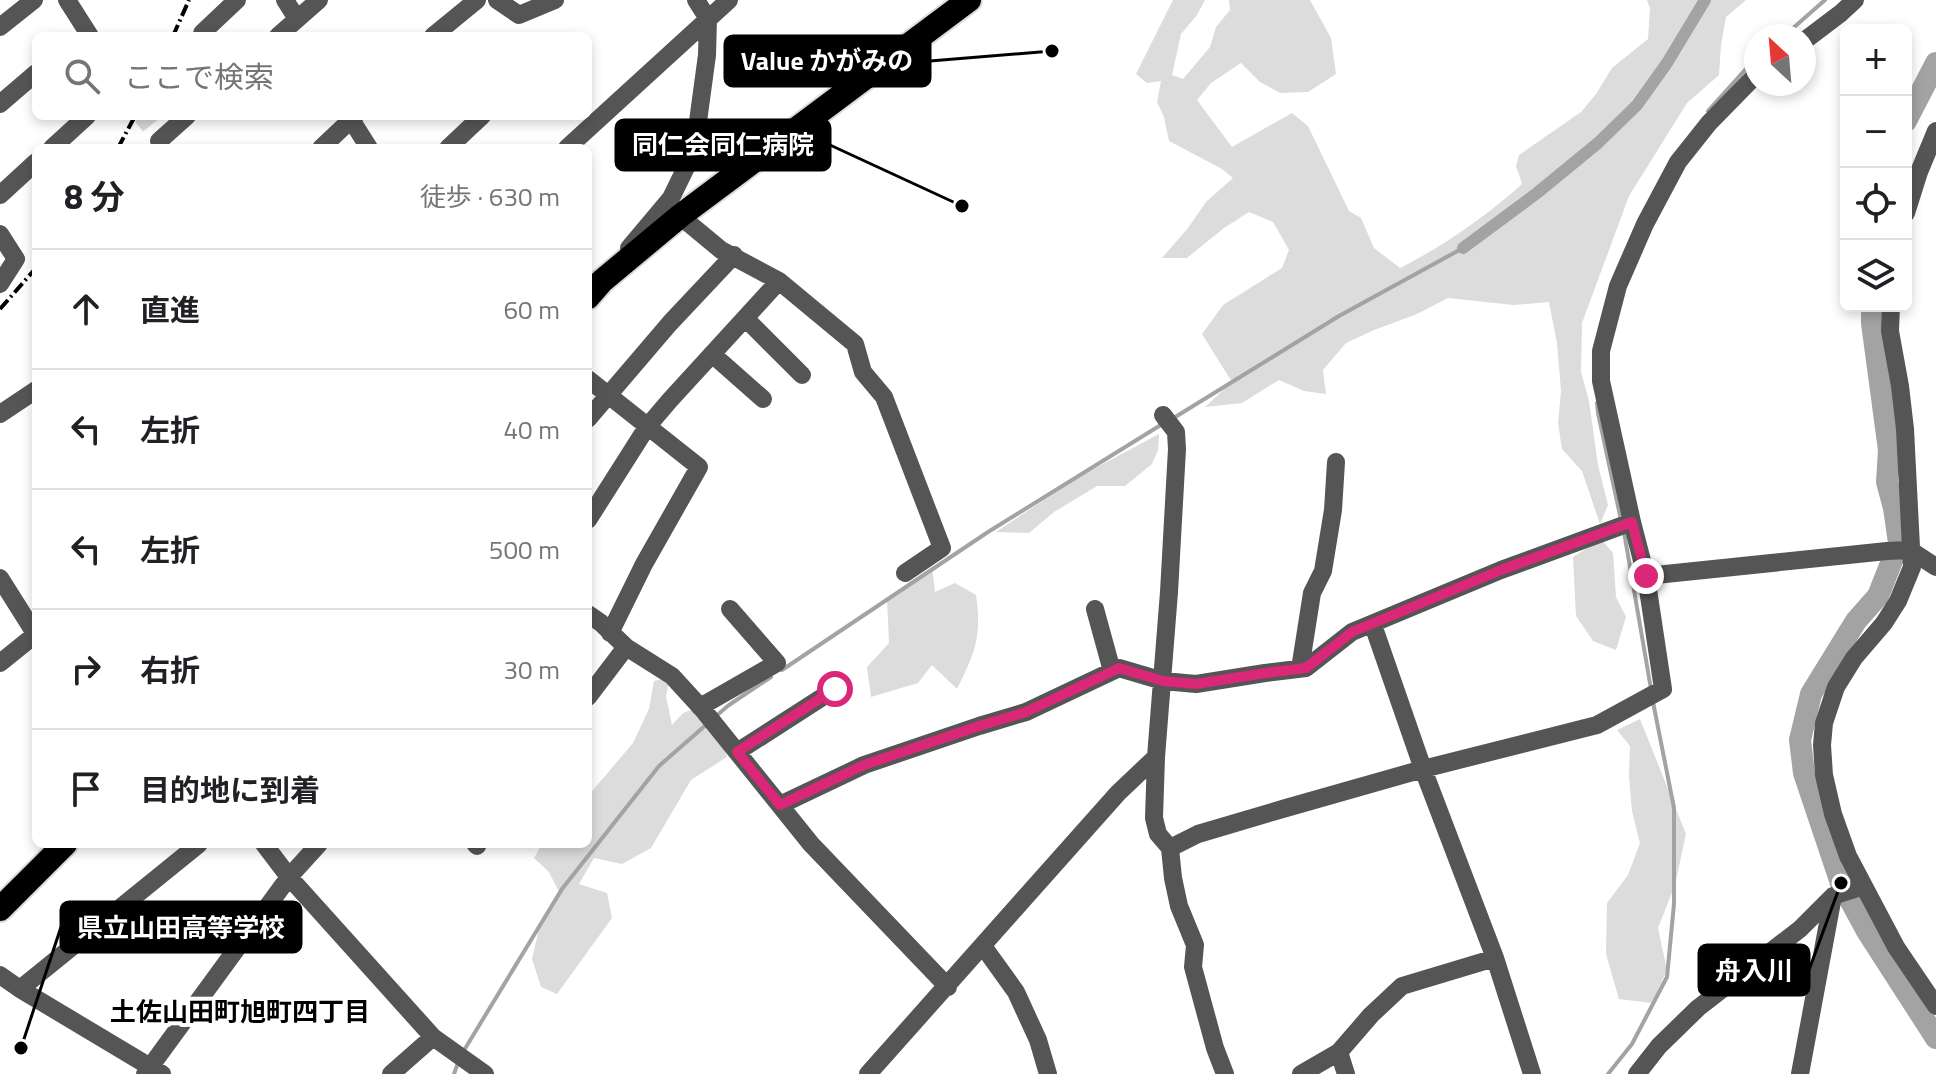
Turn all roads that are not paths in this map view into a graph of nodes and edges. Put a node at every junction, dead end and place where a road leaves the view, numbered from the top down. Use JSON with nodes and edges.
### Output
{"nodes":[{"id":1,"x":34,"y":0,"type":"edge"},
{"id":2,"x":67,"y":0,"type":"edge"},
{"id":3,"x":237,"y":0,"type":"edge"},
{"id":4,"x":285,"y":0,"type":"edge"},
{"id":5,"x":319,"y":0,"type":"edge"},
{"id":6,"x":477,"y":0,"type":"edge"},
{"id":7,"x":497,"y":0,"type":"edge"},
{"id":8,"x":555,"y":0,"type":"edge"},
{"id":9,"x":696,"y":0,"type":"edge"},
{"id":10,"x":729,"y":0,"type":"edge"},
{"id":11,"x":969,"y":0,"type":"edge"},
{"id":12,"x":1855,"y":0,"type":"edge"},
{"id":13,"x":297,"y":19,"type":"junction"},
{"id":14,"x":708,"y":19,"type":"junction"},
{"id":15,"x":0,"y":27,"type":"edge"},
{"id":16,"x":85,"y":32,"type":"edge"},
{"id":17,"x":203,"y":32,"type":"edge"},
{"id":18,"x":282,"y":32,"type":"edge"},
{"id":19,"x":438,"y":32,"type":"edge"},
{"id":20,"x":1816,"y":32,"type":"edge"},
{"id":21,"x":32,"y":76,"type":"edge"},
{"id":22,"x":1744,"y":87,"type":"edge"},
{"id":23,"x":0,"y":104,"type":"edge"},
{"id":24,"x":83,"y":120,"type":"edge"},
{"id":25,"x":182,"y":120,"type":"edge"},
{"id":26,"x":352,"y":120,"type":"edge"},
{"id":27,"x":355,"y":120,"type":"edge"},
{"id":28,"x":478,"y":120,"type":"edge"},
{"id":29,"x":1936,"y":131,"type":"edge"},
{"id":30,"x":157,"y":138,"type":"edge"},
{"id":31,"x":56,"y":144,"type":"edge"},
{"id":32,"x":325,"y":144,"type":"edge"},
{"id":33,"x":367,"y":144,"type":"edge"},
{"id":34,"x":452,"y":144,"type":"edge"},
{"id":35,"x":571,"y":144,"type":"edge"},
{"id":36,"x":32,"y":166,"type":"edge"},
{"id":37,"x":0,"y":195,"type":"edge"},
{"id":38,"x":1912,"y":197,"type":"edge"},
{"id":39,"x":680,"y":216,"type":"junction"},
{"id":40,"x":0,"y":234,"type":"edge"},
{"id":41,"x":734,"y":255,"type":"junction"},
{"id":42,"x":779,"y":281,"type":"junction"},
{"id":43,"x":0,"y":284,"type":"edge"},
{"id":44,"x":595,"y":289,"type":"edge"},
{"id":45,"x":1891,"y":312,"type":"edge"},
{"id":46,"x":745,"y":318,"type":"junction"},
{"id":47,"x":712,"y":354,"type":"junction"},
{"id":48,"x":802,"y":375,"type":"dead end"},
{"id":49,"x":592,"y":382,"type":"edge"},
{"id":50,"x":32,"y":393,"type":"edge"},
{"id":51,"x":608,"y":395,"type":"junction"},
{"id":52,"x":763,"y":399,"type":"dead end"},
{"id":53,"x":0,"y":414,"type":"edge"},
{"id":54,"x":592,"y":414,"type":"edge"},
{"id":55,"x":1163,"y":415,"type":"dead end"},
{"id":56,"x":647,"y":427,"type":"junction"},
{"id":57,"x":1336,"y":462,"type":"dead end"},
{"id":58,"x":592,"y":514,"type":"edge"},
{"id":59,"x":1623,"y":526,"type":"junction"},
{"id":60,"x":1910,"y":550,"type":"junction"},
{"id":61,"x":1936,"y":567,"type":"edge"},
{"id":62,"x":905,"y":573,"type":"dead end"},
{"id":63,"x":1646,"y":576,"type":"junction"},
{"id":64,"x":0,"y":578,"type":"edge"},
{"id":65,"x":730,"y":609,"type":"dead end"},
{"id":66,"x":1095,"y":609,"type":"dead end"},
{"id":67,"x":592,"y":617,"type":"edge"},
{"id":68,"x":1373,"y":625,"type":"junction"},
{"id":69,"x":32,"y":628,"type":"edge"},
{"id":70,"x":610,"y":633,"type":"junction"},
{"id":71,"x":32,"y":637,"type":"edge"},
{"id":72,"x":626,"y":647,"type":"junction"},
{"id":73,"x":0,"y":663,"type":"edge"},
{"id":74,"x":1300,"y":669,"type":"junction"},
{"id":75,"x":1112,"y":671,"type":"junction"},
{"id":76,"x":1163,"y":681,"type":"junction"},
{"id":77,"x":835,"y":689,"type":"dead end"},
{"id":78,"x":592,"y":692,"type":"edge"},
{"id":79,"x":702,"y":709,"type":"junction"},
{"id":80,"x":1156,"y":757,"type":"junction"},
{"id":81,"x":742,"y":758,"type":"junction"},
{"id":82,"x":1423,"y":769,"type":"junction"},
{"id":83,"x":780,"y":805,"type":"junction"},
{"id":84,"x":61,"y":848,"type":"edge"},
{"id":85,"x":194,"y":848,"type":"edge"},
{"id":86,"x":267,"y":848,"type":"edge"},
{"id":87,"x":315,"y":848,"type":"edge"},
{"id":88,"x":1170,"y":848,"type":"junction"},
{"id":89,"x":289,"y":877,"type":"junction"},
{"id":90,"x":1864,"y":886,"type":"junction"},
{"id":91,"x":1833,"y":896,"type":"junction"},
{"id":92,"x":0,"y":909,"type":"edge"},
{"id":93,"x":983,"y":946,"type":"junction"},
{"id":94,"x":1495,"y":958,"type":"junction"},
{"id":95,"x":0,"y":975,"type":"edge"},
{"id":96,"x":948,"y":987,"type":"junction"},
{"id":97,"x":20,"y":989,"type":"junction"},
{"id":98,"x":1936,"y":1006,"type":"edge"},
{"id":99,"x":440,"y":1042,"type":"junction"},
{"id":100,"x":1339,"y":1052,"type":"junction"},
{"id":101,"x":152,"y":1071,"type":"edge"},
{"id":102,"x":391,"y":1074,"type":"edge"},
{"id":103,"x":485,"y":1074,"type":"edge"},
{"id":104,"x":868,"y":1074,"type":"edge"},
{"id":105,"x":1048,"y":1074,"type":"edge"},
{"id":106,"x":1225,"y":1074,"type":"edge"},
{"id":107,"x":1301,"y":1074,"type":"edge"},
{"id":108,"x":1346,"y":1074,"type":"edge"},
{"id":109,"x":1532,"y":1074,"type":"edge"},
{"id":110,"x":1637,"y":1074,"type":"edge"},
{"id":111,"x":1800,"y":1074,"type":"edge"}],
"edges":[{"from":1,"to":15,"type":"street"},
{"from":2,"to":16,"type":"street"},
{"from":3,"to":17,"type":"street"},
{"from":4,"to":13,"type":"street"},
{"from":5,"to":13,"type":"street"},
{"from":6,"to":19,"type":"street"},
{"from":7,"to":8,"type":"street"},
{"from":9,"to":14,"type":"street"},
{"from":10,"to":14,"type":"street"},
{"from":11,"to":39,"type":"highway"},
{"from":12,"to":20,"type":"street"},
{"from":13,"to":18,"type":"street"},
{"from":14,"to":35,"type":"street"},
{"from":14,"to":44,"type":"street"},
{"from":21,"to":23,"type":"street"},
{"from":22,"to":59,"type":"street"},
{"from":24,"to":31,"type":"street"},
{"from":25,"to":30,"type":"street"},
{"from":26,"to":32,"type":"street"},
{"from":27,"to":33,"type":"street"},
{"from":28,"to":34,"type":"street"},
{"from":29,"to":38,"type":"street"},
{"from":36,"to":37,"type":"street"},
{"from":39,"to":41,"type":"street"},
{"from":39,"to":44,"type":"highway"},
{"from":40,"to":43,"type":"street"},
{"from":41,"to":42,"type":"street"},
{"from":41,"to":51,"type":"street"},
{"from":42,"to":46,"type":"street"},
{"from":42,"to":62,"type":"street"},
{"from":45,"to":60,"type":"street"},
{"from":46,"to":47,"type":"street"},
{"from":46,"to":48,"type":"street"},
{"from":47,"to":52,"type":"street"},
{"from":47,"to":56,"type":"street"},
{"from":49,"to":51,"type":"street"},
{"from":50,"to":53,"type":"street"},
{"from":51,"to":54,"type":"street"},
{"from":51,"to":56,"type":"street"},
{"from":55,"to":76,"type":"street"},
{"from":56,"to":58,"type":"street"},
{"from":56,"to":70,"type":"street"},
{"from":57,"to":74,"type":"street"},
{"from":59,"to":63,"type":"street"},
{"from":59,"to":68,"type":"street"},
{"from":60,"to":61,"type":"street"},
{"from":60,"to":63,"type":"street"},
{"from":60,"to":90,"type":"street"},
{"from":63,"to":82,"type":"street"},
{"from":64,"to":69,"type":"street"},
{"from":65,"to":79,"type":"street"},
{"from":66,"to":75,"type":"street"},
{"from":67,"to":70,"type":"street"},
{"from":68,"to":74,"type":"street"},
{"from":68,"to":82,"type":"street"},
{"from":70,"to":72,"type":"street"},
{"from":71,"to":73,"type":"street"},
{"from":72,"to":78,"type":"street"},
{"from":72,"to":79,"type":"street"},
{"from":74,"to":76,"type":"street"},
{"from":75,"to":76,"type":"street"},
{"from":75,"to":83,"type":"street"},
{"from":76,"to":80,"type":"street"},
{"from":77,"to":81,"type":"street"},
{"from":79,"to":81,"type":"street"},
{"from":80,"to":88,"type":"street"},
{"from":80,"to":93,"type":"street"},
{"from":81,"to":83,"type":"street"},
{"from":82,"to":88,"type":"street"},
{"from":82,"to":94,"type":"street"},
{"from":83,"to":96,"type":"street"},
{"from":84,"to":92,"type":"highway"},
{"from":85,"to":97,"type":"street"},
{"from":86,"to":89,"type":"street"},
{"from":87,"to":89,"type":"street"},
{"from":88,"to":106,"type":"street"},
{"from":89,"to":99,"type":"street"},
{"from":89,"to":101,"type":"street"},
{"from":90,"to":91,"type":"street"},
{"from":90,"to":98,"type":"street"},
{"from":91,"to":110,"type":"street"},
{"from":91,"to":111,"type":"street"},
{"from":93,"to":96,"type":"street"},
{"from":93,"to":105,"type":"street"},
{"from":94,"to":100,"type":"street"},
{"from":94,"to":109,"type":"street"},
{"from":95,"to":97,"type":"street"},
{"from":96,"to":104,"type":"street"},
{"from":97,"to":101,"type":"street"},
{"from":99,"to":102,"type":"street"},
{"from":99,"to":103,"type":"street"},
{"from":100,"to":107,"type":"street"},
{"from":100,"to":108,"type":"street"}]}
